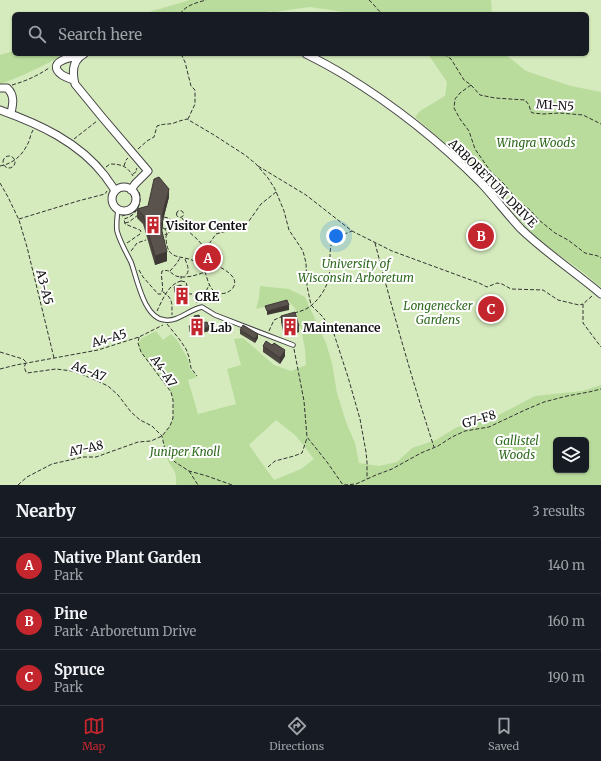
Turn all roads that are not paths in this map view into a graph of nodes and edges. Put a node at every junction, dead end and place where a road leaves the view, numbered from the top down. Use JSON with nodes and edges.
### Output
{"nodes":[{"id":1,"x":81,"y":56,"type":"edge"},
{"id":2,"x":310,"y":56,"type":"edge"},
{"id":3,"x":74,"y":80,"type":"junction"},
{"id":4,"x":0,"y":88,"type":"edge"},
{"id":5,"x":0,"y":110,"type":"edge"},
{"id":6,"x":10,"y":114,"type":"junction"},
{"id":7,"x":133,"y":187,"type":"junction"},
{"id":8,"x":114,"y":189,"type":"junction"},
{"id":9,"x":118,"y":210,"type":"junction"},
{"id":10,"x":600,"y":293,"type":"edge"},
{"id":11,"x":293,"y":345,"type":"road end"}],
"edges":[{"from":1,"to":3,"type":"street"},
{"from":1,"to":3,"type":"street"},
{"from":2,"to":10,"type":"street","name":"ARBORETUM DRIVE"},
{"from":3,"to":7,"type":"street"},
{"from":4,"to":6,"type":"street"},
{"from":5,"to":6,"type":"street"},
{"from":6,"to":8,"type":"street"},
{"from":7,"to":8,"type":"street"},
{"from":7,"to":9,"type":"street"},
{"from":8,"to":9,"type":"street"},
{"from":9,"to":11,"type":"lane"}]}
